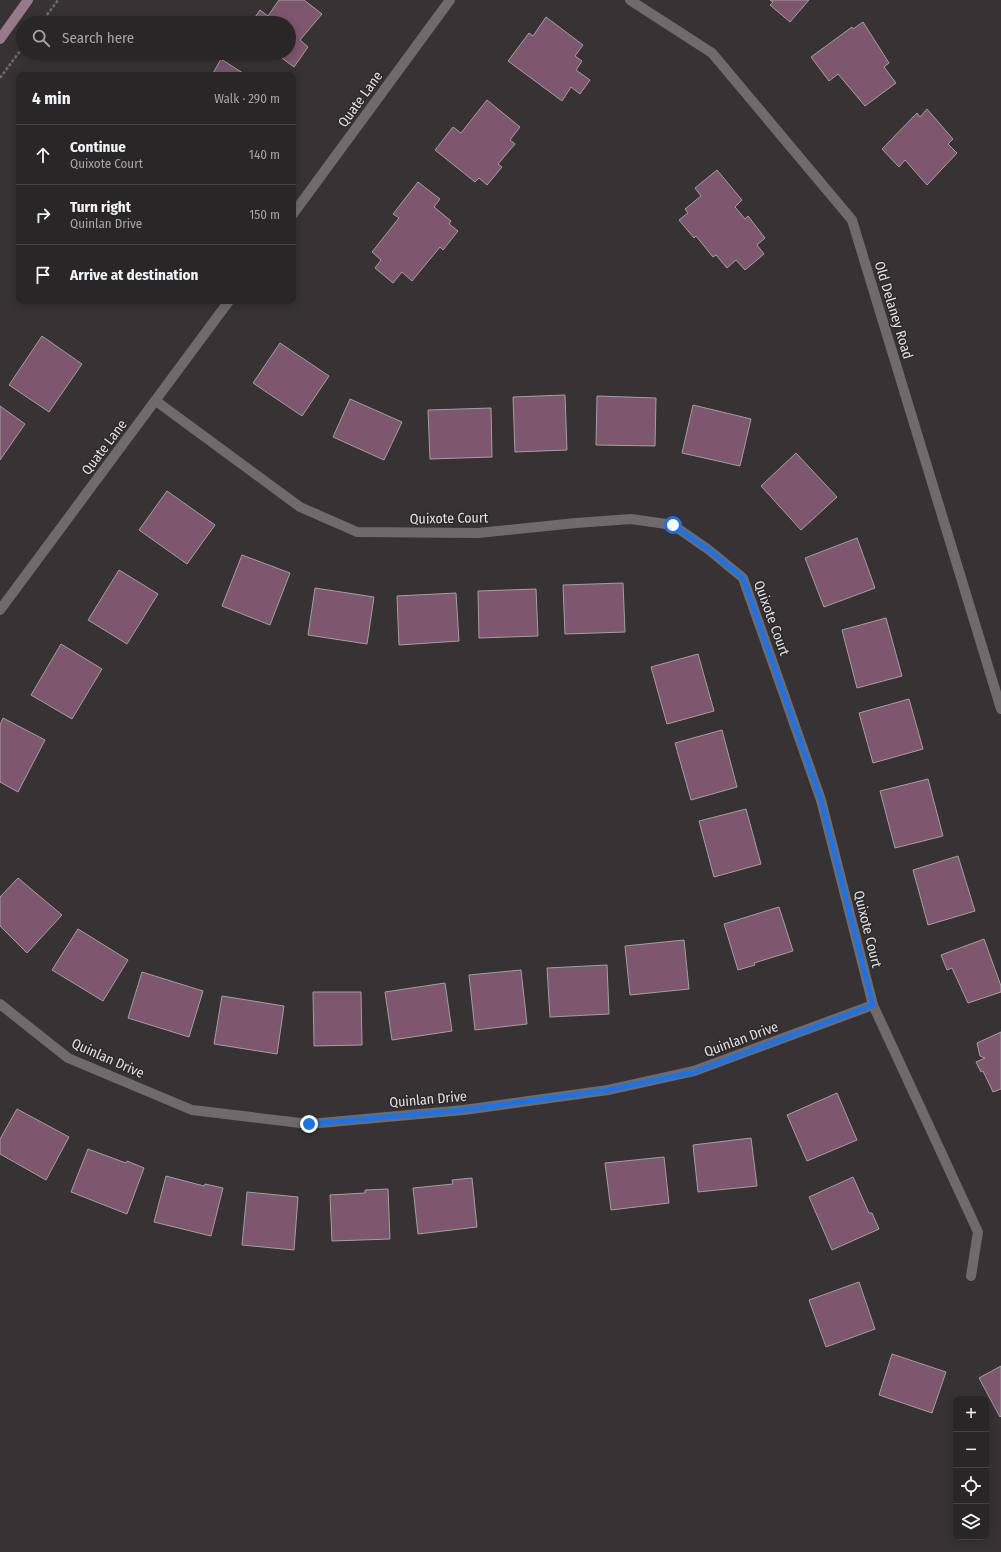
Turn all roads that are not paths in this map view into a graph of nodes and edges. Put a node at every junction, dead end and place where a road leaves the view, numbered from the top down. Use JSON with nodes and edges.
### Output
{"nodes":[{"id":1,"x":28,"y":0,"type":"edge"},
{"id":2,"x":450,"y":0,"type":"edge"},
{"id":3,"x":630,"y":0,"type":"edge"},
{"id":4,"x":17,"y":16,"type":"edge"},
{"id":5,"x":16,"y":17,"type":"edge"},
{"id":6,"x":0,"y":39,"type":"edge"},
{"id":7,"x":296,"y":210,"type":"edge"},
{"id":8,"x":227,"y":304,"type":"edge"},
{"id":9,"x":156,"y":401,"type":"junction"},
{"id":10,"x":0,"y":610,"type":"edge"},
{"id":11,"x":1001,"y":710,"type":"edge"},
{"id":12,"x":0,"y":1004,"type":"edge"},
{"id":13,"x":873,"y":1005,"type":"junction"},
{"id":14,"x":971,"y":1276,"type":"dead end"}],
"edges":[{"from":1,"to":4,"type":"main road"},
{"from":2,"to":7,"type":"street","name":"Quate Lane"},
{"from":3,"to":11,"type":"street","name":"Old Delaney Road"},
{"from":5,"to":6,"type":"main road"},
{"from":8,"to":9,"type":"street","name":"Quate Lane"},
{"from":9,"to":10,"type":"street","name":"Quate Lane"},
{"from":9,"to":13,"type":"street","name":"Quixote Court"},
{"from":12,"to":13,"type":"street","name":"Quinlan Drive"},
{"from":13,"to":14,"type":"street","name":"Quixote Court"}]}
